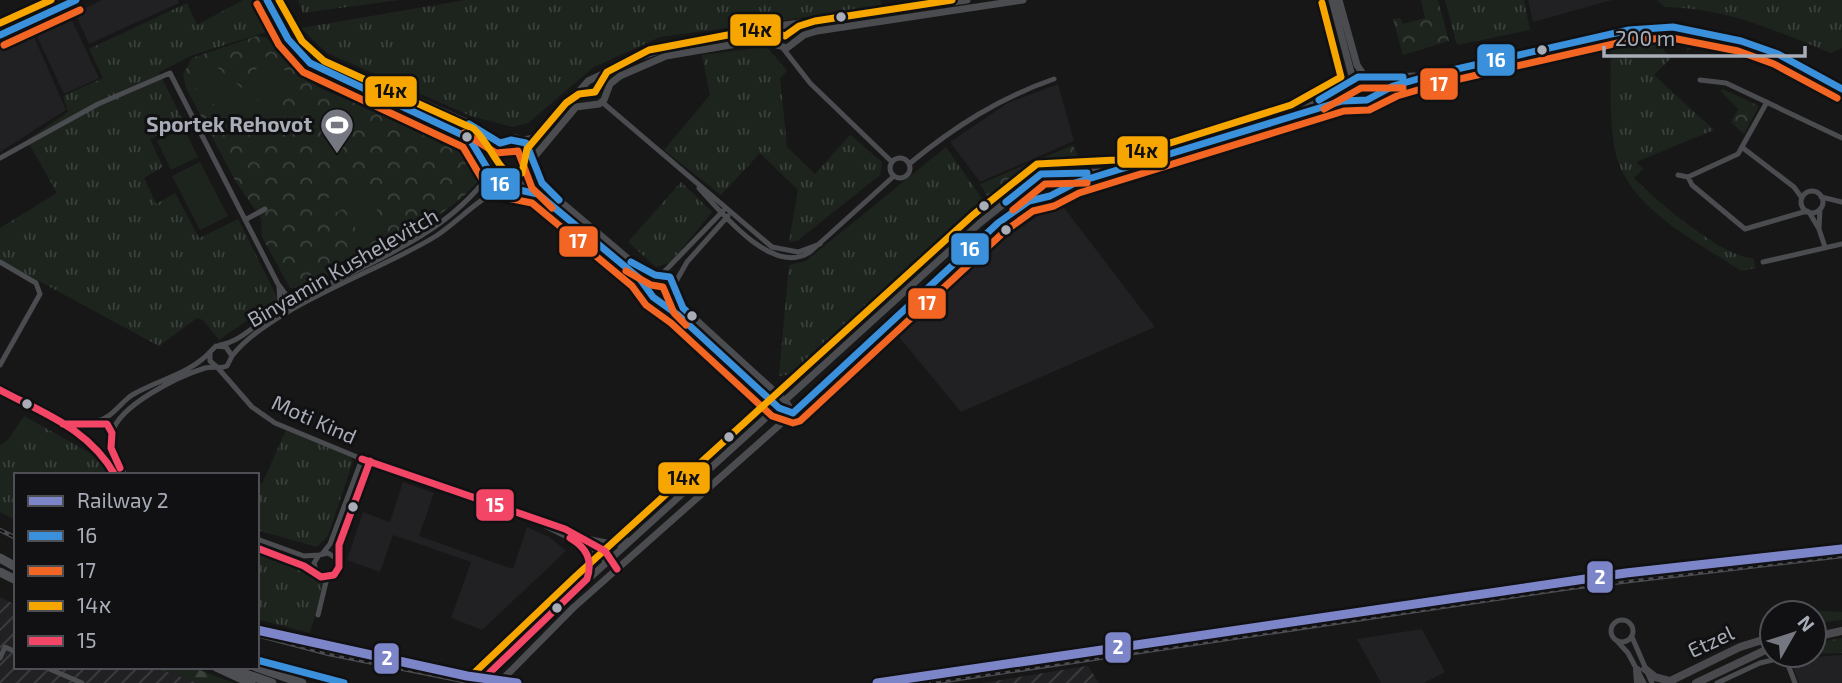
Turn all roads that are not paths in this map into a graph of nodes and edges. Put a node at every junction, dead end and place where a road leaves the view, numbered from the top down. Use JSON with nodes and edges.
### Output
{"nodes":[{"id":1,"x":76,"y":0,"type":"edge"},
{"id":2,"x":267,"y":0,"type":"edge"},
{"id":3,"x":279,"y":0,"type":"edge"},
{"id":4,"x":967,"y":0,"type":"edge"},
{"id":5,"x":1023,"y":0,"type":"edge"},
{"id":6,"x":1332,"y":0,"type":"edge"},
{"id":7,"x":1339,"y":0,"type":"edge"},
{"id":8,"x":791,"y":27,"type":"junction"},
{"id":9,"x":778,"y":28,"type":"junction"},
{"id":10,"x":0,"y":34,"type":"edge"},
{"id":11,"x":795,"y":43,"type":"junction"},
{"id":12,"x":779,"y":45,"type":"junction"},
{"id":13,"x":796,"y":65,"type":"junction"},
{"id":14,"x":1439,"y":73,"type":"junction"},
{"id":15,"x":1367,"y":78,"type":"junction"},
{"id":16,"x":595,"y":79,"type":"junction"},
{"id":17,"x":1054,"y":79,"type":"dead end"},
{"id":18,"x":1700,"y":79,"type":"dead end"},
{"id":19,"x":1351,"y":82,"type":"junction"},
{"id":20,"x":1842,"y":89,"type":"edge"},
{"id":21,"x":581,"y":90,"type":"junction"},
{"id":22,"x":607,"y":93,"type":"junction"},
{"id":23,"x":1370,"y":98,"type":"junction"},
{"id":24,"x":1359,"y":101,"type":"junction"},
{"id":25,"x":602,"y":102,"type":"junction"},
{"id":26,"x":1768,"y":102,"type":"junction"},
{"id":27,"x":589,"y":104,"type":"junction"},
{"id":28,"x":1295,"y":115,"type":"junction"},
{"id":29,"x":1842,"y":138,"type":"edge"},
{"id":30,"x":519,"y":141,"type":"junction"},
{"id":31,"x":500,"y":143,"type":"junction"},
{"id":32,"x":1744,"y":148,"type":"junction"},
{"id":33,"x":535,"y":156,"type":"junction"},
{"id":34,"x":0,"y":158,"type":"edge"},
{"id":35,"x":892,"y":162,"type":"junction"},
{"id":36,"x":909,"y":163,"type":"junction"},
{"id":37,"x":536,"y":166,"type":"junction"},
{"id":38,"x":489,"y":170,"type":"junction"},
{"id":39,"x":1118,"y":170,"type":"junction"},
{"id":40,"x":1047,"y":173,"type":"junction"},
{"id":41,"x":687,"y":175,"type":"junction"},
{"id":42,"x":1678,"y":175,"type":"dead end"},
{"id":43,"x":894,"y":176,"type":"junction"},
{"id":44,"x":1688,"y":177,"type":"junction"},
{"id":45,"x":1036,"y":179,"type":"junction"},
{"id":46,"x":506,"y":187,"type":"junction"},
{"id":47,"x":1794,"y":187,"type":"junction"},
{"id":48,"x":515,"y":188,"type":"junction"},
{"id":49,"x":1809,"y":192,"type":"junction"},
{"id":50,"x":1054,"y":193,"type":"junction"},
{"id":51,"x":1045,"y":197,"type":"junction"},
{"id":52,"x":1821,"y":197,"type":"junction"},
{"id":53,"x":1802,"y":200,"type":"junction"},
{"id":54,"x":1842,"y":202,"type":"edge"},
{"id":55,"x":1821,"y":208,"type":"junction"},
{"id":56,"x":265,"y":209,"type":"dead end"},
{"id":57,"x":729,"y":209,"type":"junction"},
{"id":58,"x":721,"y":211,"type":"junction"},
{"id":59,"x":1808,"y":211,"type":"junction"},
{"id":60,"x":1790,"y":215,"type":"junction"},
{"id":61,"x":728,"y":218,"type":"junction"},
{"id":62,"x":245,"y":219,"type":"junction"},
{"id":63,"x":1819,"y":229,"type":"junction"},
{"id":64,"x":820,"y":244,"type":"junction"},
{"id":65,"x":1842,"y":244,"type":"edge"},
{"id":66,"x":1825,"y":247,"type":"junction"},
{"id":67,"x":1763,"y":262,"type":"dead end"},
{"id":68,"x":1,"y":263,"type":"edge"},
{"id":69,"x":659,"y":274,"type":"junction"},
{"id":70,"x":278,"y":284,"type":"junction"},
{"id":71,"x":648,"y":286,"type":"junction"},
{"id":72,"x":674,"y":287,"type":"junction"},
{"id":73,"x":660,"y":300,"type":"junction"},
{"id":74,"x":297,"y":301,"type":"junction"},
{"id":75,"x":276,"y":311,"type":"junction"},
{"id":76,"x":220,"y":345,"type":"junction"},
{"id":77,"x":210,"y":352,"type":"junction"},
{"id":78,"x":232,"y":356,"type":"junction"},
{"id":79,"x":0,"y":365,"type":"edge"},
{"id":80,"x":217,"y":368,"type":"junction"},
{"id":81,"x":808,"y":382,"type":"junction"},
{"id":82,"x":767,"y":384,"type":"junction"},
{"id":83,"x":0,"y":390,"type":"edge"},
{"id":84,"x":764,"y":394,"type":"junction"},
{"id":85,"x":786,"y":402,"type":"junction"},
{"id":86,"x":779,"y":408,"type":"junction"},
{"id":87,"x":793,"y":413,"type":"junction"},
{"id":88,"x":769,"y":417,"type":"junction"},
{"id":89,"x":95,"y":422,"type":"junction"},
{"id":90,"x":64,"y":425,"type":"junction"},
{"id":91,"x":112,"y":436,"type":"junction"},
{"id":92,"x":92,"y":443,"type":"junction"},
{"id":93,"x":362,"y":459,"type":"junction"},
{"id":94,"x":370,"y":461,"type":"junction"},
{"id":95,"x":114,"y":473,"type":"edge"},
{"id":96,"x":124,"y":473,"type":"edge"},
{"id":97,"x":633,"y":538,"type":"junction"},
{"id":98,"x":259,"y":540,"type":"edge"},
{"id":99,"x":584,"y":541,"type":"junction"},
{"id":100,"x":259,"y":549,"type":"edge"},
{"id":101,"x":321,"y":554,"type":"junction"},
{"id":102,"x":337,"y":559,"type":"junction"},
{"id":103,"x":609,"y":561,"type":"junction"},
{"id":104,"x":617,"y":569,"type":"junction"},
{"id":105,"x":318,"y":575,"type":"junction"},
{"id":106,"x":327,"y":578,"type":"junction"},
{"id":107,"x":583,"y":584,"type":"junction"},
{"id":108,"x":318,"y":615,"type":"dead end"},
{"id":109,"x":1632,"y":637,"type":"junction"},
{"id":110,"x":1617,"y":641,"type":"junction"},
{"id":111,"x":1758,"y":642,"type":"edge"},
{"id":112,"x":14,"y":651,"type":"edge"},
{"id":113,"x":1758,"y":653,"type":"edge"},
{"id":114,"x":0,"y":658,"type":"edge"},
{"id":115,"x":259,"y":661,"type":"edge"},
{"id":116,"x":259,"y":668,"type":"edge"},
{"id":117,"x":50,"y":669,"type":"edge"},
{"id":118,"x":220,"y":669,"type":"edge"},
{"id":119,"x":231,"y":669,"type":"edge"},
{"id":120,"x":1641,"y":669,"type":"junction"},
{"id":121,"x":1726,"y":681,"type":"edge"},
{"id":122,"x":1668,"y":682,"type":"edge"},
{"id":123,"x":82,"y":683,"type":"edge"},
{"id":124,"x":251,"y":683,"type":"edge"},
{"id":125,"x":272,"y":683,"type":"edge"},
{"id":126,"x":302,"y":683,"type":"edge"},
{"id":127,"x":344,"y":683,"type":"edge"},
{"id":128,"x":480,"y":683,"type":"edge"},
{"id":129,"x":499,"y":683,"type":"edge"},
{"id":130,"x":1637,"y":683,"type":"edge"},
{"id":131,"x":1644,"y":683,"type":"edge"},
{"id":132,"x":1652,"y":683,"type":"edge"},
{"id":133,"x":1696,"y":683,"type":"edge"},
{"id":134,"x":1717,"y":683,"type":"edge"},
{"id":135,"x":1795,"y":683,"type":"edge"}],
"edges":[{"from":1,"to":10,"type":"street"},
{"from":2,"to":38,"type":"street"},
{"from":3,"to":31,"type":"street"},
{"from":4,"to":8,"type":"street"},
{"from":5,"to":11,"type":"street"},
{"from":6,"to":19,"type":"street"},
{"from":7,"to":15,"type":"street"},
{"from":8,"to":9,"type":"street"},
{"from":8,"to":11,"type":"street"},
{"from":9,"to":12,"type":"street"},
{"from":9,"to":16,"type":"street"},
{"from":11,"to":12,"type":"street"},
{"from":11,"to":13,"type":"street"},
{"from":12,"to":13,"type":"street"},
{"from":12,"to":22,"type":"street"},
{"from":13,"to":35,"type":"street"},
{"from":14,"to":15,"type":"street"},
{"from":14,"to":20,"type":"street"},
{"from":14,"to":23,"type":"street"},
{"from":15,"to":19,"type":"street"},
{"from":15,"to":23,"type":"street"},
{"from":16,"to":21,"type":"street"},
{"from":16,"to":22,"type":"street"},
{"from":17,"to":36,"type":"street"},
{"from":18,"to":26,"type":"street"},
{"from":19,"to":24,"type":"street"},
{"from":19,"to":28,"type":"street"},
{"from":21,"to":27,"type":"street"},
{"from":21,"to":30,"type":"street"},
{"from":22,"to":25,"type":"street"},
{"from":23,"to":24,"type":"street"},
{"from":24,"to":28,"type":"street"},
{"from":25,"to":27,"type":"street"},
{"from":25,"to":41,"type":"street"},
{"from":26,"to":29,"type":"street"},
{"from":26,"to":32,"type":"street"},
{"from":27,"to":33,"type":"street"},
{"from":28,"to":39,"type":"street"},
{"from":30,"to":31,"type":"street"},
{"from":30,"to":33,"type":"street"},
{"from":31,"to":38,"type":"street"},
{"from":32,"to":44,"type":"street"},
{"from":32,"to":47,"type":"street"},
{"from":33,"to":37,"type":"street"},
{"from":34,"to":62,"type":"street"},
{"from":35,"to":36,"type":"street"},
{"from":35,"to":43,"type":"street"},
{"from":36,"to":43,"type":"street"},
{"from":37,"to":48,"type":"street"},
{"from":37,"to":69,"type":"street"},
{"from":38,"to":46,"type":"street"},
{"from":38,"to":74,"type":"street","name":"Binyamin Kushelevitch"},
{"from":39,"to":40,"type":"street"},
{"from":39,"to":50,"type":"street"},
{"from":40,"to":45,"type":"street"},
{"from":40,"to":50,"type":"street"},
{"from":41,"to":57,"type":"street"},
{"from":41,"to":58,"type":"street"},
{"from":42,"to":44,"type":"street"},
{"from":43,"to":64,"type":"street"},
{"from":44,"to":60,"type":"street"},
{"from":45,"to":51,"type":"street"},
{"from":45,"to":81,"type":"street"},
{"from":46,"to":48,"type":"street"},
{"from":46,"to":78,"type":"street","name":"Binyamin Kushelevitch"},
{"from":47,"to":49,"type":"street"},
{"from":47,"to":53,"type":"street"},
{"from":48,"to":71,"type":"street"},
{"from":49,"to":52,"type":"street"},
{"from":49,"to":53,"type":"street"},
{"from":50,"to":51,"type":"street"},
{"from":51,"to":87,"type":"street"},
{"from":52,"to":54,"type":"street"},
{"from":52,"to":55,"type":"street"},
{"from":53,"to":59,"type":"street"},
{"from":53,"to":60,"type":"street"},
{"from":54,"to":55,"type":"street"},
{"from":55,"to":59,"type":"street"},
{"from":55,"to":63,"type":"street"},
{"from":56,"to":62,"type":"street"},
{"from":57,"to":58,"type":"street"},
{"from":57,"to":61,"type":"street"},
{"from":57,"to":64,"type":"street"},
{"from":58,"to":61,"type":"street"},
{"from":58,"to":69,"type":"street"},
{"from":59,"to":60,"type":"street"},
{"from":59,"to":63,"type":"street"},
{"from":61,"to":64,"type":"street"},
{"from":61,"to":72,"type":"street"},
{"from":62,"to":70,"type":"street"},
{"from":63,"to":66,"type":"street"},
{"from":65,"to":66,"type":"street"},
{"from":66,"to":67,"type":"street"},
{"from":68,"to":79,"type":"street"},
{"from":69,"to":71,"type":"street"},
{"from":69,"to":72,"type":"street"},
{"from":70,"to":74,"type":"street"},
{"from":70,"to":75,"type":"street"},
{"from":71,"to":73,"type":"street"},
{"from":72,"to":73,"type":"street"},
{"from":72,"to":82,"type":"street"},
{"from":73,"to":84,"type":"street"},
{"from":74,"to":75,"type":"street","name":"Binyamin Kushelevitch"},
{"from":75,"to":76,"type":"street","name":"Binyamin Kushelevitch"},
{"from":76,"to":77,"type":"street"},
{"from":76,"to":78,"type":"street"},
{"from":77,"to":80,"type":"street"},
{"from":77,"to":89,"type":"street"},
{"from":78,"to":80,"type":"street"},
{"from":80,"to":91,"type":"street"},
{"from":80,"to":93,"type":"street","name":"Moti Kind"},
{"from":81,"to":82,"type":"street"},
{"from":81,"to":85,"type":"street"},
{"from":82,"to":85,"type":"street"},
{"from":83,"to":90,"type":"street"},
{"from":84,"to":86,"type":"street"},
{"from":84,"to":88,"type":"street"},
{"from":85,"to":86,"type":"street"},
{"from":85,"to":87,"type":"street"},
{"from":86,"to":87,"type":"street"},
{"from":86,"to":88,"type":"street"},
{"from":87,"to":104,"type":"street"},
{"from":88,"to":97,"type":"street"},
{"from":89,"to":90,"type":"street"},
{"from":89,"to":91,"type":"street"},
{"from":89,"to":92,"type":"street"},
{"from":90,"to":92,"type":"street"},
{"from":91,"to":92,"type":"street"},
{"from":91,"to":96,"type":"street"},
{"from":92,"to":95,"type":"street"},
{"from":93,"to":94,"type":"street","name":"Moti Kind"},
{"from":93,"to":101,"type":"street"},
{"from":94,"to":99,"type":"street","name":"Moti Kind"},
{"from":94,"to":102,"type":"street"},
{"from":97,"to":99,"type":"street"},
{"from":97,"to":103,"type":"street"},
{"from":98,"to":101,"type":"street"},
{"from":99,"to":103,"type":"street","name":"Moti Kind"},
{"from":99,"to":107,"type":"street"},
{"from":100,"to":105,"type":"street"},
{"from":101,"to":102,"type":"street"},
{"from":101,"to":105,"type":"street"},
{"from":102,"to":106,"type":"street"},
{"from":103,"to":104,"type":"street","name":"Moti Kind"},
{"from":103,"to":107,"type":"street"},
{"from":104,"to":129,"type":"street"},
{"from":105,"to":106,"type":"street"},
{"from":106,"to":108,"type":"street"},
{"from":107,"to":128,"type":"street"},
{"from":109,"to":110,"type":"street"},
{"from":109,"to":110,"type":"street"},
{"from":109,"to":120,"type":"street"},
{"from":110,"to":120,"type":"street"},
{"from":111,"to":122,"type":"main road","name":"Etzel"},
{"from":112,"to":114,"type":"street"},
{"from":113,"to":133,"type":"main road","name":"Etzel"},
{"from":115,"to":127,"type":"main road"},
{"from":116,"to":126,"type":"main road"},
{"from":117,"to":123,"type":"street"},
{"from":118,"to":124,"type":"main road"},
{"from":119,"to":125,"type":"main road"},
{"from":120,"to":122,"type":"main road"},
{"from":120,"to":130,"type":"main road"},
{"from":120,"to":131,"type":"street"},
{"from":120,"to":132,"type":"street"},
{"from":121,"to":134,"type":"street"},
{"from":121,"to":135,"type":"street"}]}
